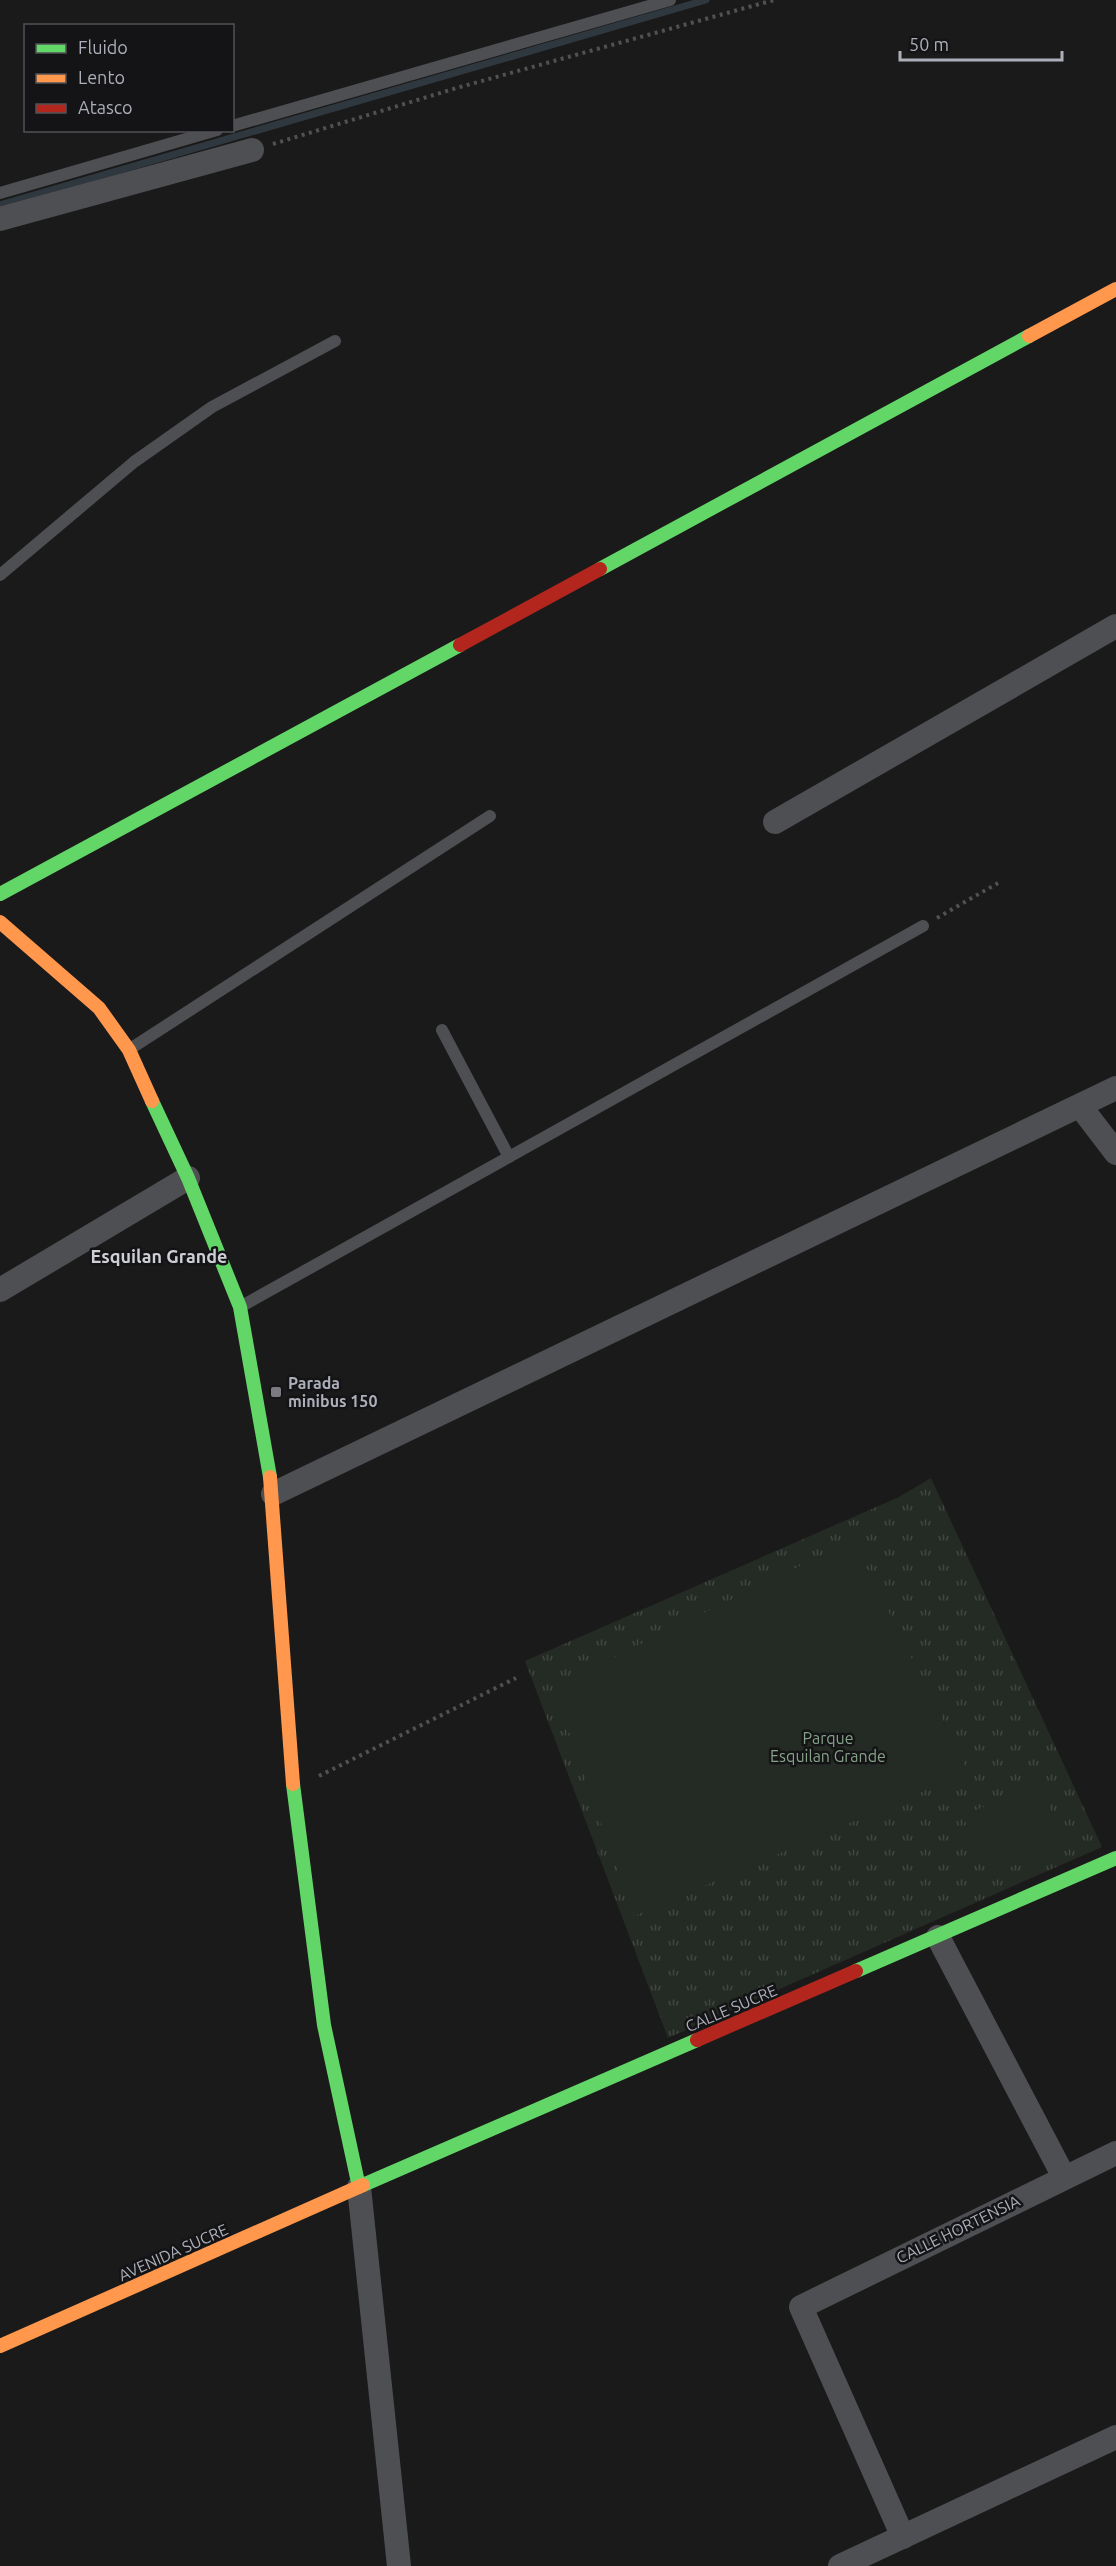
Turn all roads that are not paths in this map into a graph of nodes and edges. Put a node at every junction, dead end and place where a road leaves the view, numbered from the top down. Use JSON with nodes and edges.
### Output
{"nodes":[{"id":1,"x":670,"y":0,"type":"edge"},
{"id":2,"x":234,"y":125,"type":"edge"},
{"id":3,"x":210,"y":132,"type":"edge"},
{"id":4,"x":252,"y":150,"type":"road end"},
{"id":5,"x":0,"y":193,"type":"edge"},
{"id":6,"x":0,"y":219,"type":"edge"},
{"id":7,"x":1116,"y":289,"type":"edge"},
{"id":8,"x":335,"y":341,"type":"dead end"},
{"id":9,"x":0,"y":574,"type":"edge"},
{"id":10,"x":1116,"y":626,"type":"edge"},
{"id":11,"x":490,"y":816,"type":"dead end"},
{"id":12,"x":776,"y":822,"type":"dead end"},
{"id":13,"x":0,"y":894,"type":"edge"},
{"id":14,"x":0,"y":922,"type":"edge"},
{"id":15,"x":923,"y":926,"type":"road end"},
{"id":16,"x":442,"y":1030,"type":"dead end"},
{"id":17,"x":129,"y":1050,"type":"junction"},
{"id":18,"x":1116,"y":1088,"type":"edge"},
{"id":19,"x":1080,"y":1106,"type":"junction"},
{"id":20,"x":1116,"y":1153,"type":"edge"},
{"id":21,"x":509,"y":1157,"type":"junction"},
{"id":22,"x":188,"y":1178,"type":"junction"},
{"id":23,"x":0,"y":1290,"type":"edge"},
{"id":24,"x":240,"y":1307,"type":"junction"},
{"id":25,"x":273,"y":1494,"type":"junction"},
{"id":26,"x":1116,"y":1858,"type":"edge"},
{"id":27,"x":938,"y":1937,"type":"junction"},
{"id":28,"x":1116,"y":2153,"type":"edge"},
{"id":29,"x":1064,"y":2177,"type":"junction"},
{"id":30,"x":359,"y":2187,"type":"junction"},
{"id":31,"x":0,"y":2346,"type":"edge"},
{"id":32,"x":1116,"y":2437,"type":"edge"},
{"id":33,"x":903,"y":2537,"type":"junction"},
{"id":34,"x":882,"y":2559,"type":"edge"},
{"id":35,"x":399,"y":2566,"type":"edge"},
{"id":36,"x":840,"y":2566,"type":"edge"}],
"edges":[{"from":1,"to":2,"type":"lane"},
{"from":3,"to":5,"type":"lane"},
{"from":4,"to":6,"type":"street"},
{"from":7,"to":13,"type":"street"},
{"from":8,"to":9,"type":"lane"},
{"from":10,"to":12,"type":"street"},
{"from":11,"to":17,"type":"lane"},
{"from":14,"to":17,"type":"street"},
{"from":15,"to":21,"type":"lane"},
{"from":16,"to":21,"type":"lane"},
{"from":17,"to":22,"type":"street"},
{"from":18,"to":19,"type":"street"},
{"from":19,"to":20,"type":"street"},
{"from":19,"to":25,"type":"street"},
{"from":21,"to":24,"type":"lane"},
{"from":22,"to":23,"type":"street"},
{"from":22,"to":24,"type":"street"},
{"from":24,"to":25,"type":"street"},
{"from":25,"to":30,"type":"street"},
{"from":26,"to":27,"type":"street","name":"CALLE SUCRE"},
{"from":27,"to":29,"type":"street"},
{"from":27,"to":30,"type":"street","name":"CALLE SUCRE"},
{"from":28,"to":29,"type":"street","name":"CALLE HORTENSIA"},
{"from":29,"to":33,"type":"street","name":"CALLE HORTENSIA"},
{"from":30,"to":31,"type":"street","name":"AVENIDA SUCRE"},
{"from":30,"to":35,"type":"street"},
{"from":32,"to":33,"type":"street"},
{"from":33,"to":34,"type":"street"},
{"from":34,"to":36,"type":"street"}]}
